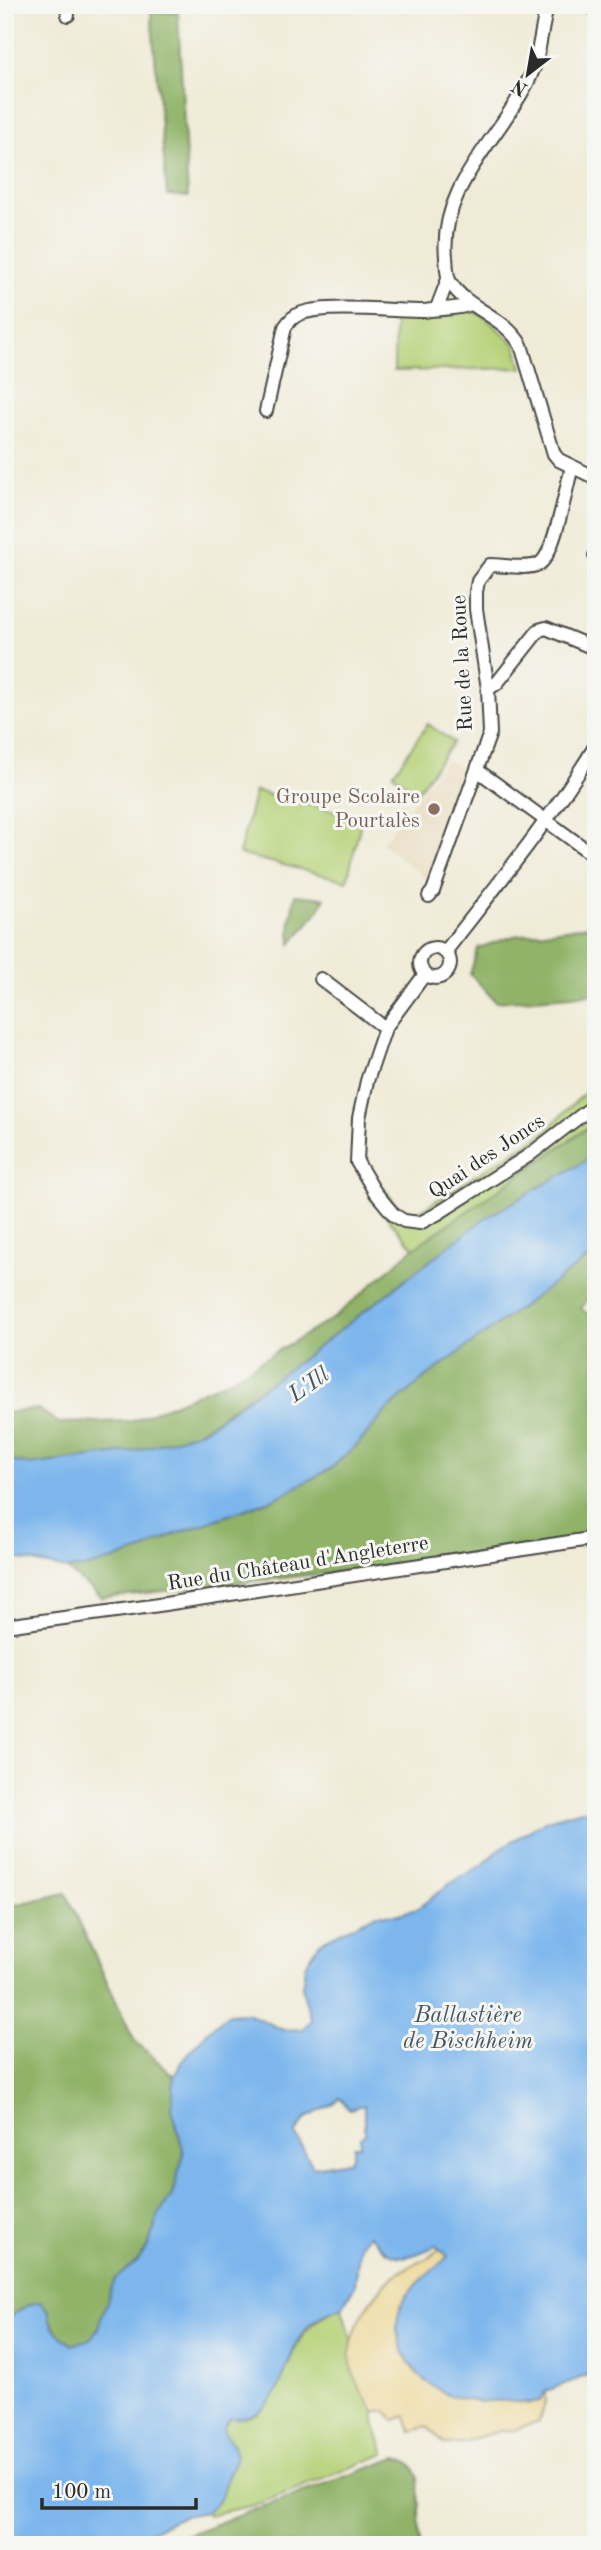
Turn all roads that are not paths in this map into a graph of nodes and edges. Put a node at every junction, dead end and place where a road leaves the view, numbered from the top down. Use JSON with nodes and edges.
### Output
{"nodes":[{"id":1,"x":548,"y":5,"type":"edge"},
{"id":2,"x":590,"y":5,"type":"edge"},
{"id":3,"x":596,"y":8,"type":"edge"},
{"id":4,"x":448,"y":279,"type":"junction"},
{"id":5,"x":471,"y":304,"type":"junction"},
{"id":6,"x":437,"y":308,"type":"junction"},
{"id":7,"x":266,"y":411,"type":"dead end"},
{"id":8,"x":572,"y":467,"type":"junction"},
{"id":9,"x":596,"y":478,"type":"edge"},
{"id":10,"x":596,"y":649,"type":"edge"},
{"id":11,"x":488,"y":689,"type":"junction"},
{"id":12,"x":596,"y":745,"type":"edge"},
{"id":13,"x":477,"y":770,"type":"junction"},
{"id":14,"x":545,"y":821,"type":"junction"},
{"id":15,"x":596,"y":858,"type":"edge"},
{"id":16,"x":429,"y":895,"type":"dead end"},
{"id":17,"x":444,"y":952,"type":"junction"},
{"id":18,"x":425,"y":974,"type":"junction"},
{"id":19,"x":321,"y":979,"type":"dead end"},
{"id":20,"x":385,"y":1028,"type":"junction"},
{"id":21,"x":596,"y":1104,"type":"edge"},
{"id":22,"x":596,"y":1538,"type":"edge"},
{"id":23,"x":5,"y":1626,"type":"edge"}],
"edges":[{"from":1,"to":4,"type":"street"},
{"from":2,"to":3,"type":"main road"},
{"from":4,"to":5,"type":"street"},
{"from":4,"to":6,"type":"street"},
{"from":5,"to":6,"type":"street"},
{"from":5,"to":8,"type":"street"},
{"from":6,"to":7,"type":"street"},
{"from":8,"to":9,"type":"street"},
{"from":8,"to":11,"type":"street","name":"Rue de la Roue"},
{"from":10,"to":11,"type":"street"},
{"from":11,"to":13,"type":"street","name":"Rue de la Roue"},
{"from":12,"to":14,"type":"street"},
{"from":13,"to":14,"type":"street"},
{"from":13,"to":16,"type":"street","name":"Rue de la Roue"},
{"from":14,"to":15,"type":"street"},
{"from":14,"to":17,"type":"street"},
{"from":17,"to":18,"type":"street"},
{"from":17,"to":18,"type":"street"},
{"from":18,"to":20,"type":"street"},
{"from":19,"to":20,"type":"street"},
{"from":20,"to":21,"type":"street","name":"Quai des Joncs"},
{"from":22,"to":23,"type":"street","name":"Rue du Château d'Angleterre"}]}
